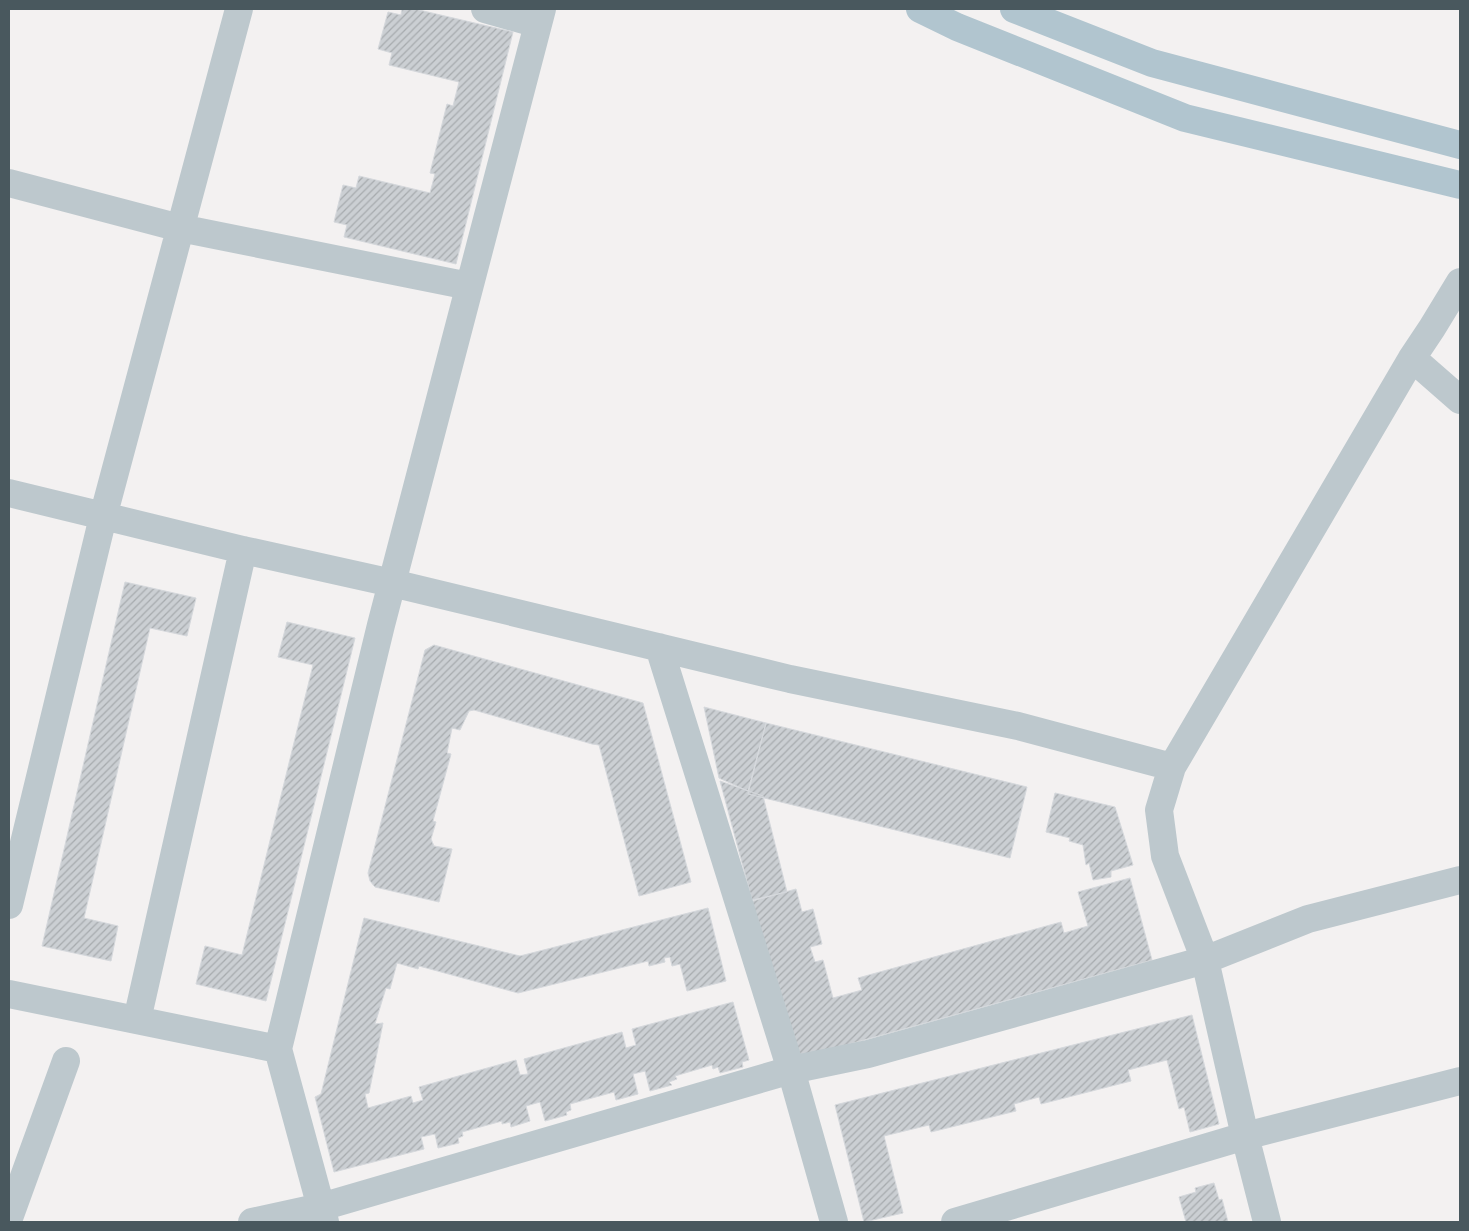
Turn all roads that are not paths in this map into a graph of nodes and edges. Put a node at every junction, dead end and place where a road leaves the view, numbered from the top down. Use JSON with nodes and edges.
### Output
{"nodes":[{"id":1,"x":240,"y":9,"type":"edge"},
{"id":2,"x":485,"y":9,"type":"edge"},
{"id":3,"x":920,"y":9,"type":"edge"},
{"id":4,"x":1014,"y":9,"type":"edge"},
{"id":5,"x":540,"y":17,"type":"edge"},
{"id":6,"x":1460,"y":146,"type":"edge"},
{"id":7,"x":9,"y":182,"type":"edge"},
{"id":8,"x":1460,"y":185,"type":"edge"},
{"id":9,"x":180,"y":228,"type":"junction"},
{"id":10,"x":1460,"y":282,"type":"edge"},
{"id":11,"x":469,"y":286,"type":"junction"},
{"id":12,"x":1412,"y":358,"type":"junction"},
{"id":13,"x":1460,"y":400,"type":"edge"},
{"id":14,"x":9,"y":493,"type":"edge"},
{"id":15,"x":103,"y":517,"type":"junction"},
{"id":16,"x":243,"y":550,"type":"junction"},
{"id":17,"x":392,"y":583,"type":"junction"},
{"id":18,"x":659,"y":647,"type":"junction"},
{"id":19,"x":1172,"y":767,"type":"junction"},
{"id":20,"x":1460,"y":880,"type":"edge"},
{"id":21,"x":9,"y":905,"type":"edge"},
{"id":22,"x":1205,"y":960,"type":"junction"},
{"id":23,"x":9,"y":994,"type":"edge"},
{"id":24,"x":137,"y":1020,"type":"junction"},
{"id":25,"x":278,"y":1049,"type":"junction"},
{"id":26,"x":66,"y":1060,"type":"dead end"},
{"id":27,"x":791,"y":1070,"type":"junction"},
{"id":28,"x":1460,"y":1081,"type":"edge"},
{"id":29,"x":1245,"y":1136,"type":"junction"},
{"id":30,"x":323,"y":1215,"type":"edge"},
{"id":31,"x":9,"y":1218,"type":"edge"},
{"id":32,"x":252,"y":1222,"type":"edge"},
{"id":33,"x":834,"y":1222,"type":"edge"},
{"id":34,"x":956,"y":1222,"type":"edge"},
{"id":35,"x":1268,"y":1222,"type":"edge"}],
"edges":[{"from":1,"to":9,"type":"street"},
{"from":2,"to":5,"type":"street"},
{"from":3,"to":8,"type":"main road"},
{"from":4,"to":6,"type":"main road"},
{"from":5,"to":11,"type":"street"},
{"from":7,"to":9,"type":"street"},
{"from":9,"to":11,"type":"street"},
{"from":9,"to":15,"type":"street"},
{"from":10,"to":12,"type":"street"},
{"from":11,"to":17,"type":"street"},
{"from":12,"to":13,"type":"street"},
{"from":12,"to":19,"type":"street"},
{"from":14,"to":15,"type":"street"},
{"from":15,"to":16,"type":"street"},
{"from":15,"to":21,"type":"street"},
{"from":16,"to":17,"type":"street"},
{"from":16,"to":24,"type":"street"},
{"from":17,"to":18,"type":"street"},
{"from":17,"to":25,"type":"street"},
{"from":18,"to":19,"type":"street"},
{"from":18,"to":27,"type":"street"},
{"from":19,"to":22,"type":"street"},
{"from":20,"to":22,"type":"street"},
{"from":22,"to":27,"type":"street"},
{"from":22,"to":29,"type":"street"},
{"from":23,"to":24,"type":"street"},
{"from":24,"to":25,"type":"street"},
{"from":25,"to":30,"type":"street"},
{"from":26,"to":31,"type":"street"},
{"from":27,"to":30,"type":"street"},
{"from":27,"to":33,"type":"street"},
{"from":28,"to":29,"type":"street"},
{"from":29,"to":34,"type":"street"},
{"from":29,"to":35,"type":"street"},
{"from":30,"to":32,"type":"street"}]}
